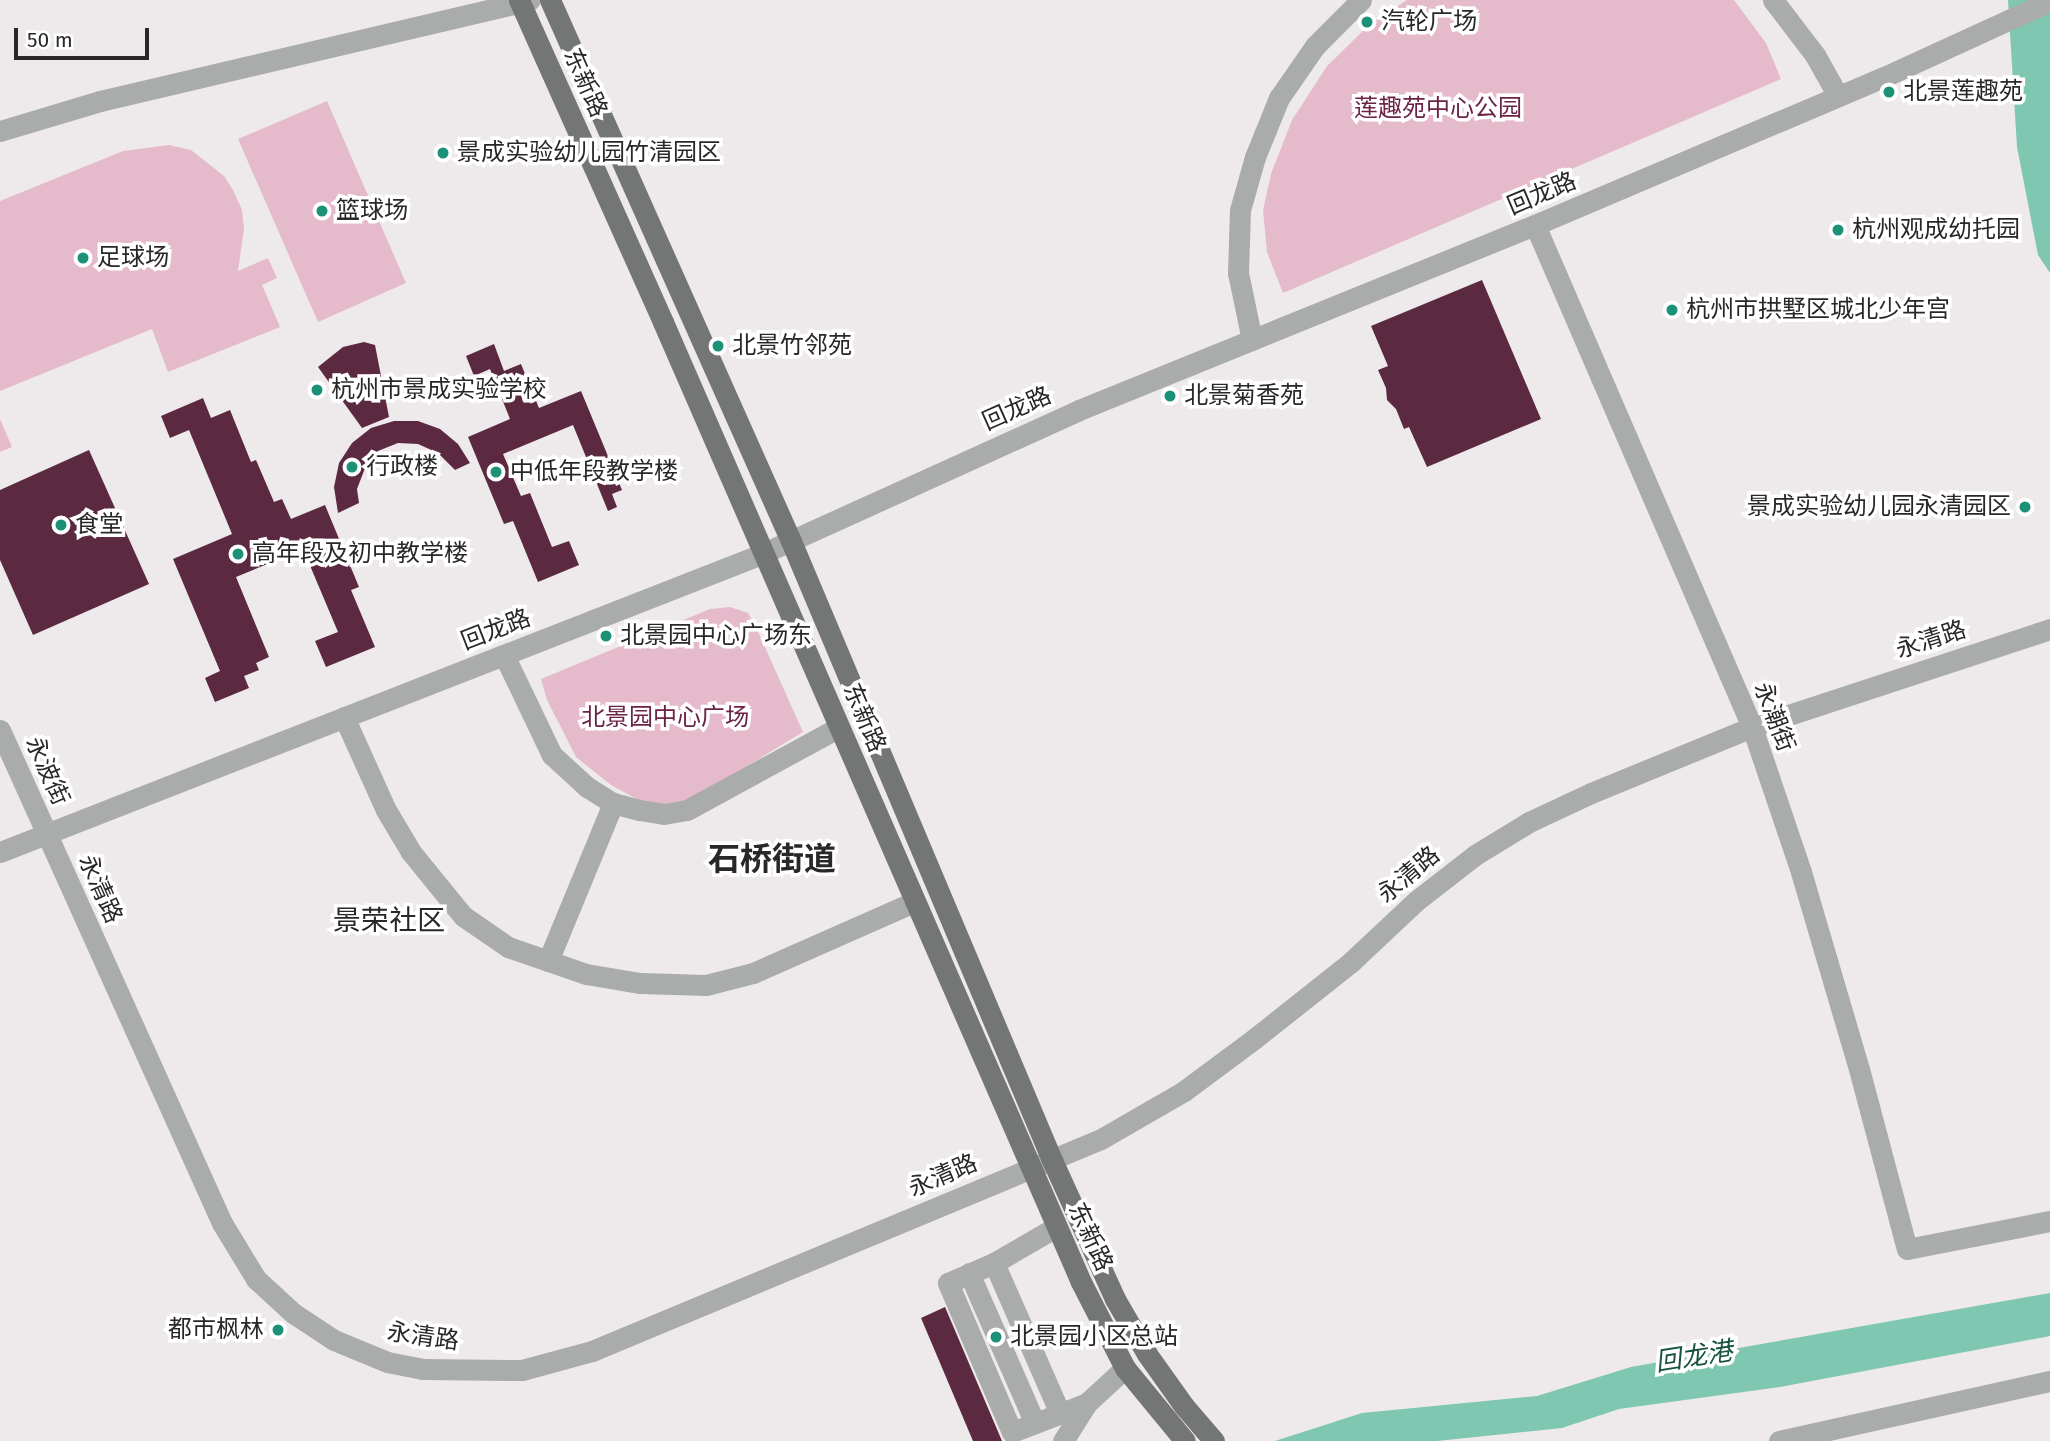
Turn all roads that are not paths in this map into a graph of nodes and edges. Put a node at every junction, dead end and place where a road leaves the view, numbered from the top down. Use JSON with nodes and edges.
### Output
{"nodes":[{"id":1,"x":550,"y":0,"type":"edge"},
{"id":2,"x":1361,"y":0,"type":"edge"},
{"id":3,"x":1773,"y":0,"type":"edge"},
{"id":4,"x":523,"y":1,"type":"edge"},
{"id":5,"x":2050,"y":1,"type":"edge"},
{"id":6,"x":1838,"y":96,"type":"junction"},
{"id":7,"x":0,"y":131,"type":"edge"},
{"id":8,"x":1535,"y":225,"type":"junction"},
{"id":9,"x":1252,"y":340,"type":"junction"},
{"id":10,"x":791,"y":541,"type":"junction"},
{"id":11,"x":764,"y":553,"type":"junction"},
{"id":12,"x":2050,"y":629,"type":"edge"},
{"id":13,"x":504,"y":655,"type":"junction"},
{"id":14,"x":344,"y":717,"type":"junction"},
{"id":15,"x":839,"y":727,"type":"junction"},
{"id":16,"x":1752,"y":727,"type":"junction"},
{"id":17,"x":0,"y":730,"type":"edge"},
{"id":18,"x":613,"y":803,"type":"junction"},
{"id":19,"x":45,"y":832,"type":"junction"},
{"id":20,"x":0,"y":852,"type":"edge"},
{"id":21,"x":914,"y":902,"type":"junction"},
{"id":22,"x":548,"y":961,"type":"junction"},
{"id":23,"x":1052,"y":1160,"type":"junction"},
{"id":24,"x":1029,"y":1169,"type":"junction"},
{"id":25,"x":2050,"y":1221,"type":"edge"},
{"id":26,"x":1056,"y":1227,"type":"junction"},
{"id":27,"x":994,"y":1263,"type":"junction"},
{"id":28,"x":1125,"y":1368,"type":"junction"},
{"id":29,"x":2050,"y":1381,"type":"edge"},
{"id":30,"x":1087,"y":1403,"type":"junction"},
{"id":31,"x":1060,"y":1413,"type":"junction"},
{"id":32,"x":1063,"y":1441,"type":"edge"},
{"id":33,"x":1185,"y":1441,"type":"edge"},
{"id":34,"x":1214,"y":1441,"type":"edge"},
{"id":35,"x":1779,"y":1441,"type":"edge"}],
"edges":[{"from":1,"to":10,"type":"main road","name":"东新路"},
{"from":2,"to":9,"type":"street"},
{"from":3,"to":6,"type":"street"},
{"from":4,"to":7,"type":"street"},
{"from":4,"to":11,"type":"main road","name":"东新路"},
{"from":5,"to":6,"type":"street","name":"回龙路"},
{"from":6,"to":8,"type":"street","name":"回龙路"},
{"from":8,"to":9,"type":"street","name":"回龙路"},
{"from":8,"to":16,"type":"street","name":"永潮街"},
{"from":9,"to":10,"type":"street","name":"回龙路"},
{"from":10,"to":11,"type":"street","name":"回龙路"},
{"from":10,"to":23,"type":"main road","name":"东新路"},
{"from":11,"to":13,"type":"street","name":"回龙路"},
{"from":11,"to":15,"type":"main road","name":"东新路"},
{"from":12,"to":16,"type":"street","name":"永清路"},
{"from":13,"to":14,"type":"street","name":"回龙路"},
{"from":13,"to":18,"type":"street"},
{"from":14,"to":19,"type":"street","name":"回龙路"},
{"from":14,"to":22,"type":"street"},
{"from":15,"to":18,"type":"street"},
{"from":15,"to":21,"type":"main road","name":"东新路"},
{"from":16,"to":23,"type":"street","name":"永清路"},
{"from":16,"to":25,"type":"street","name":"永潮街"},
{"from":17,"to":19,"type":"street","name":"永波街"},
{"from":18,"to":22,"type":"street"},
{"from":19,"to":20,"type":"street","name":"回龙路"},
{"from":19,"to":24,"type":"street","name":"永清路"},
{"from":21,"to":22,"type":"street"},
{"from":21,"to":24,"type":"main road","name":"东新路"},
{"from":23,"to":24,"type":"street","name":"永清路"},
{"from":23,"to":34,"type":"main road","name":"东新路"},
{"from":24,"to":26,"type":"main road","name":"东新路"},
{"from":26,"to":27,"type":"street"},
{"from":26,"to":28,"type":"main road","name":"东新路"},
{"from":27,"to":31,"type":"street"},
{"from":27,"to":31,"type":"street"},
{"from":28,"to":30,"type":"street"},
{"from":28,"to":33,"type":"main road","name":"东新路"},
{"from":29,"to":35,"type":"street"},
{"from":30,"to":31,"type":"street"},
{"from":30,"to":32,"type":"street"}]}
